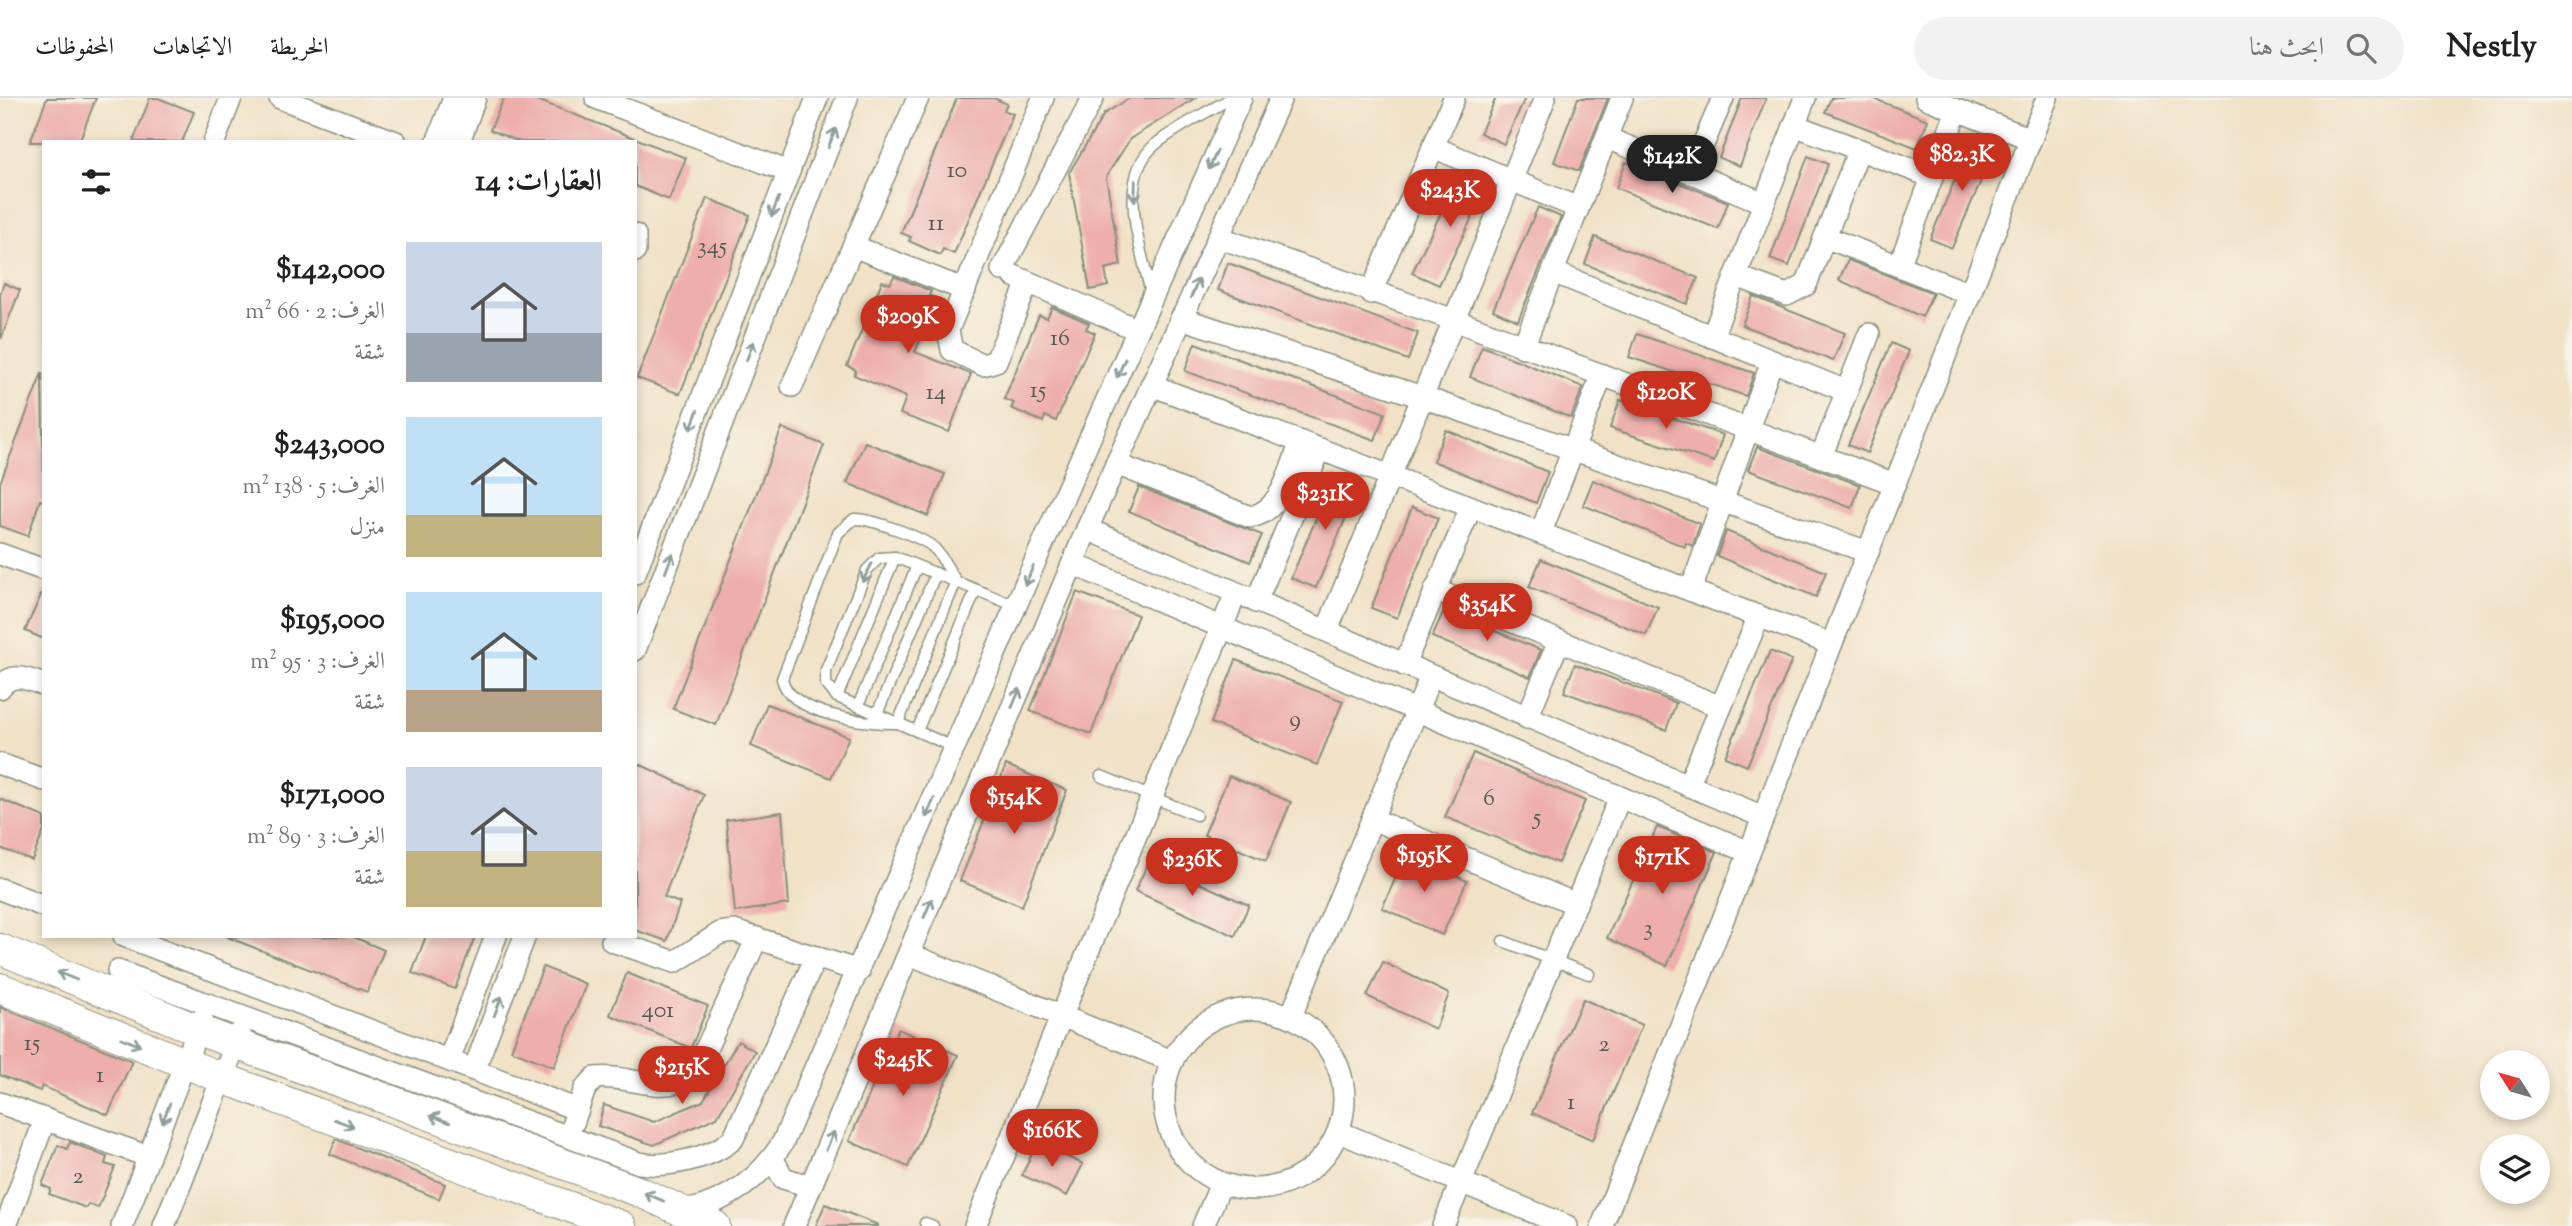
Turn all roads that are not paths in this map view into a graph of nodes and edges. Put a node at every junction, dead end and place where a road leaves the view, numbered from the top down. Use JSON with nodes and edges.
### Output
{"nodes":[{"id":1,"x":231,"y":98,"type":"edge"},
{"id":2,"x":280,"y":98,"type":"edge"},
{"id":3,"x":454,"y":98,"type":"edge"},
{"id":4,"x":475,"y":98,"type":"edge"},
{"id":5,"x":596,"y":98,"type":"edge"},
{"id":6,"x":817,"y":98,"type":"edge"},
{"id":7,"x":847,"y":98,"type":"edge"},
{"id":8,"x":918,"y":98,"type":"edge"},
{"id":9,"x":1043,"y":98,"type":"edge"},
{"id":10,"x":1093,"y":98,"type":"edge"},
{"id":11,"x":1231,"y":98,"type":"edge"},
{"id":12,"x":1241,"y":98,"type":"edge"},
{"id":13,"x":1281,"y":98,"type":"edge"},
{"id":14,"x":1454,"y":98,"type":"edge"},
{"id":15,"x":1545,"y":98,"type":"edge"},
{"id":16,"x":1622,"y":98,"type":"edge"},
{"id":17,"x":1805,"y":98,"type":"edge"},
{"id":18,"x":1926,"y":98,"type":"edge"},
{"id":19,"x":2047,"y":98,"type":"edge"},
{"id":20,"x":1720,"y":99,"type":"edge"},
{"id":21,"x":1957,"y":110,"type":"junction"},
{"id":22,"x":1794,"y":125,"type":"junction"},
{"id":23,"x":1606,"y":138,"type":"junction"},
{"id":24,"x":2031,"y":139,"type":"junction"},
{"id":25,"x":215,"y":140,"type":"edge"},
{"id":26,"x":391,"y":140,"type":"edge"},
{"id":27,"x":439,"y":140,"type":"edge"},
{"id":28,"x":459,"y":140,"type":"edge"},
{"id":29,"x":1433,"y":147,"type":"junction"},
{"id":30,"x":1860,"y":150,"type":"junction"},
{"id":31,"x":789,"y":172,"type":"junction"},
{"id":32,"x":1691,"y":173,"type":"junction"},
{"id":33,"x":1932,"y":177,"type":"junction"},
{"id":34,"x":1512,"y":179,"type":"junction"},
{"id":35,"x":1764,"y":203,"type":"junction"},
{"id":36,"x":1578,"y":208,"type":"junction"},
{"id":37,"x":1218,"y":237,"type":"junction"},
{"id":38,"x":1825,"y":237,"type":"junction"},
{"id":39,"x":853,"y":246,"type":"junction"},
{"id":40,"x":977,"y":260,"type":"junction"},
{"id":41,"x":1899,"y":266,"type":"junction"},
{"id":42,"x":1002,"y":270,"type":"junction"},
{"id":43,"x":1553,"y":272,"type":"junction"},
{"id":44,"x":1736,"y":276,"type":"junction"},
{"id":45,"x":1028,"y":282,"type":"junction"},
{"id":46,"x":965,"y":290,"type":"junction"},
{"id":47,"x":1371,"y":293,"type":"junction"},
{"id":48,"x":1970,"y":293,"type":"junction"},
{"id":49,"x":1152,"y":299,"type":"junction"},
{"id":50,"x":1181,"y":318,"type":"junction"},
{"id":51,"x":1454,"y":320,"type":"junction"},
{"id":52,"x":1138,"y":330,"type":"junction"},
{"id":53,"x":1869,"y":334,"type":"dead end"},
{"id":54,"x":1712,"y":337,"type":"junction"},
{"id":55,"x":1523,"y":347,"type":"junction"},
{"id":56,"x":1772,"y":361,"type":"junction"},
{"id":57,"x":1602,"y":375,"type":"junction"},
{"id":58,"x":1152,"y":385,"type":"junction"},
{"id":59,"x":792,"y":386,"type":"dead end"},
{"id":60,"x":1846,"y":391,"type":"junction"},
{"id":61,"x":1422,"y":397,"type":"junction"},
{"id":62,"x":1748,"y":430,"type":"junction"},
{"id":63,"x":1311,"y":445,"type":"junction"},
{"id":64,"x":1573,"y":450,"type":"junction"},
{"id":65,"x":1821,"y":457,"type":"junction"},
{"id":66,"x":1116,"y":464,"type":"junction"},
{"id":67,"x":1391,"y":474,"type":"junction"},
{"id":68,"x":1895,"y":484,"type":"junction"},
{"id":69,"x":1722,"y":502,"type":"junction"},
{"id":70,"x":1286,"y":504,"type":"junction"},
{"id":71,"x":1471,"y":507,"type":"junction"},
{"id":72,"x":1087,"y":529,"type":"junction"},
{"id":73,"x":1541,"y":532,"type":"junction"},
{"id":74,"x":1868,"y":552,"type":"junction"},
{"id":75,"x":0,"y":554,"type":"edge"},
{"id":76,"x":895,"y":557,"type":"junction"},
{"id":77,"x":1073,"y":564,"type":"junction"},
{"id":78,"x":917,"y":566,"type":"junction"},
{"id":79,"x":637,"y":568,"type":"edge"},
{"id":80,"x":42,"y":569,"type":"edge"},
{"id":81,"x":936,"y":573,"type":"junction"},
{"id":82,"x":956,"y":582,"type":"junction"},
{"id":83,"x":976,"y":590,"type":"junction"},
{"id":84,"x":1435,"y":590,"type":"junction"},
{"id":85,"x":1691,"y":590,"type":"junction"},
{"id":86,"x":1236,"y":593,"type":"junction"},
{"id":87,"x":1256,"y":602,"type":"junction"},
{"id":88,"x":1016,"y":606,"type":"junction"},
{"id":89,"x":1759,"y":616,"type":"junction"},
{"id":90,"x":1222,"y":627,"type":"junction"},
{"id":91,"x":1327,"y":630,"type":"junction"},
{"id":92,"x":1559,"y":641,"type":"junction"},
{"id":93,"x":1832,"y":644,"type":"junction"},
{"id":94,"x":637,"y":645,"type":"edge"},
{"id":95,"x":1404,"y":665,"type":"junction"},
{"id":96,"x":1431,"y":676,"type":"junction"},
{"id":97,"x":42,"y":684,"type":"edge"},
{"id":98,"x":0,"y":688,"type":"edge"},
{"id":99,"x":837,"y":696,"type":"junction"},
{"id":100,"x":858,"y":706,"type":"junction"},
{"id":101,"x":1721,"y":707,"type":"junction"},
{"id":102,"x":1417,"y":710,"type":"junction"},
{"id":103,"x":877,"y":714,"type":"junction"},
{"id":104,"x":1527,"y":718,"type":"junction"},
{"id":105,"x":898,"y":723,"type":"junction"},
{"id":106,"x":918,"y":731,"type":"junction"},
{"id":107,"x":956,"y":748,"type":"junction"},
{"id":108,"x":0,"y":764,"type":"edge"},
{"id":109,"x":1101,"y":776,"type":"dead end"},
{"id":110,"x":42,"y":779,"type":"edge"},
{"id":111,"x":1688,"y":786,"type":"junction"},
{"id":112,"x":1151,"y":797,"type":"junction"},
{"id":113,"x":1620,"y":797,"type":"junction"},
{"id":114,"x":1196,"y":815,"type":"dead end"},
{"id":115,"x":1763,"y":817,"type":"junction"},
{"id":116,"x":1372,"y":820,"type":"junction"},
{"id":117,"x":1749,"y":852,"type":"junction"},
{"id":118,"x":0,"y":889,"type":"edge"},
{"id":119,"x":1576,"y":904,"type":"junction"},
{"id":120,"x":42,"y":905,"type":"edge"},
{"id":121,"x":495,"y":938,"type":"edge"},
{"id":122,"x":524,"y":938,"type":"edge"},
{"id":123,"x":757,"y":938,"type":"junction"},
{"id":124,"x":137,"y":939,"type":"edge"},
{"id":125,"x":612,"y":941,"type":"dead end"},
{"id":126,"x":1503,"y":941,"type":"dead end"},
{"id":127,"x":0,"y":949,"type":"edge"},
{"id":128,"x":909,"y":954,"type":"junction"},
{"id":129,"x":816,"y":957,"type":"junction"},
{"id":130,"x":1553,"y":960,"type":"junction"},
{"id":131,"x":859,"y":971,"type":"junction"},
{"id":132,"x":1589,"y":974,"type":"dead end"},
{"id":133,"x":124,"y":986,"type":"junction"},
{"id":134,"x":0,"y":988,"type":"edge"},
{"id":135,"x":1061,"y":1016,"type":"junction"},
{"id":136,"x":1291,"y":1016,"type":"junction"},
{"id":137,"x":203,"y":1017,"type":"junction"},
{"id":138,"x":241,"y":1031,"type":"junction"},
{"id":139,"x":449,"y":1060,"type":"junction"},
{"id":140,"x":1172,"y":1061,"type":"junction"},
{"id":141,"x":185,"y":1063,"type":"junction"},
{"id":142,"x":474,"y":1070,"type":"junction"},
{"id":143,"x":222,"y":1078,"type":"junction"},
{"id":144,"x":0,"y":1103,"type":"edge"},
{"id":145,"x":578,"y":1110,"type":"junction"},
{"id":146,"x":45,"y":1119,"type":"junction"},
{"id":147,"x":1339,"y":1132,"type":"junction"},
{"id":148,"x":568,"y":1137,"type":"junction"},
{"id":149,"x":149,"y":1157,"type":"junction"},
{"id":150,"x":773,"y":1159,"type":"junction"},
{"id":151,"x":813,"y":1181,"type":"junction"},
{"id":152,"x":1461,"y":1182,"type":"junction"},
{"id":153,"x":1221,"y":1184,"type":"junction"},
{"id":154,"x":688,"y":1211,"type":"junction"},
{"id":155,"x":6,"y":1226,"type":"edge"},
{"id":156,"x":122,"y":1226,"type":"edge"},
{"id":157,"x":164,"y":1226,"type":"edge"},
{"id":158,"x":621,"y":1226,"type":"edge"},
{"id":159,"x":715,"y":1226,"type":"edge"},
{"id":160,"x":794,"y":1226,"type":"edge"},
{"id":161,"x":975,"y":1226,"type":"edge"},
{"id":162,"x":1203,"y":1226,"type":"edge"},
{"id":163,"x":1443,"y":1226,"type":"edge"},
{"id":164,"x":1567,"y":1226,"type":"edge"},
{"id":165,"x":1602,"y":1226,"type":"edge"}],
"edges":[{"from":1,"to":25,"type":"street"},
{"from":2,"to":26,"type":"street"},
{"from":3,"to":27,"type":"street"},
{"from":4,"to":28,"type":"street"},
{"from":5,"to":31,"type":"street"},
{"from":6,"to":31,"type":"street"},
{"from":94,"to":7,"type":"street","one_way":true},
{"from":8,"to":39,"type":"street"},
{"from":9,"to":40,"type":"street"},
{"from":10,"to":42,"type":"street"},
{"from":11,"to":49,"type":"lane","one_way":true},
{"from":12,"to":49,"type":"street","one_way":true},
{"from":13,"to":37,"type":"street"},
{"from":14,"to":29,"type":"street"},
{"from":15,"to":34,"type":"street"},
{"from":16,"to":23,"type":"street"},
{"from":17,"to":22,"type":"street"},
{"from":18,"to":21,"type":"street"},
{"from":19,"to":24,"type":"street"},
{"from":20,"to":32,"type":"street"},
{"from":21,"to":24,"type":"street"},
{"from":21,"to":33,"type":"street"},
{"from":22,"to":30,"type":"street"},
{"from":22,"to":35,"type":"street"},
{"from":23,"to":32,"type":"street"},
{"from":23,"to":36,"type":"street"},
{"from":24,"to":48,"type":"street"},
{"from":29,"to":34,"type":"street"},
{"from":29,"to":47,"type":"street"},
{"from":30,"to":33,"type":"street"},
{"from":30,"to":38,"type":"street"},
{"from":31,"to":79,"type":"street","one_way":true},
{"from":32,"to":35,"type":"street"},
{"from":33,"to":41,"type":"street"},
{"from":34,"to":36,"type":"street"},
{"from":34,"to":51,"type":"street"},
{"from":35,"to":44,"type":"street"},
{"from":36,"to":43,"type":"street"},
{"from":37,"to":47,"type":"street"},
{"from":50,"to":37,"type":"street","one_way":true},
{"from":38,"to":41,"type":"street"},
{"from":38,"to":44,"type":"street"},
{"from":39,"to":46,"type":"street"},
{"from":39,"to":59,"type":"street"},
{"from":40,"to":42,"type":"street"},
{"from":40,"to":46,"type":"street"},
{"from":41,"to":48,"type":"street"},
{"from":42,"to":45,"type":"street"},
{"from":43,"to":54,"type":"street"},
{"from":43,"to":55,"type":"street"},
{"from":44,"to":54,"type":"street"},
{"from":45,"to":46,"type":"street"},
{"from":45,"to":52,"type":"street"},
{"from":47,"to":51,"type":"street"},
{"from":48,"to":68,"type":"street"},
{"from":49,"to":52,"type":"street"},
{"from":50,"to":58,"type":"street"},
{"from":50,"to":61,"type":"street"},
{"from":51,"to":55,"type":"street"},
{"from":51,"to":61,"type":"street"},
{"from":52,"to":88,"type":"street","one_way":true},
{"from":53,"to":60,"type":"street"},
{"from":54,"to":56,"type":"street"},
{"from":55,"to":57,"type":"street"},
{"from":56,"to":60,"type":"street"},
{"from":56,"to":62,"type":"street"},
{"from":57,"to":62,"type":"street"},
{"from":57,"to":64,"type":"street"},
{"from":58,"to":63,"type":"street"},
{"from":58,"to":66,"type":"street"},
{"from":60,"to":65,"type":"street"},
{"from":61,"to":64,"type":"street"},
{"from":61,"to":67,"type":"street"},
{"from":62,"to":65,"type":"street"},
{"from":62,"to":69,"type":"street"},
{"from":63,"to":67,"type":"street"},
{"from":63,"to":70,"type":"street"},
{"from":64,"to":69,"type":"street"},
{"from":64,"to":73,"type":"street"},
{"from":65,"to":68,"type":"street"},
{"from":66,"to":70,"type":"street"},
{"from":66,"to":72,"type":"street"},
{"from":67,"to":71,"type":"street"},
{"from":67,"to":91,"type":"street"},
{"from":68,"to":74,"type":"street"},
{"from":69,"to":74,"type":"street"},
{"from":69,"to":85,"type":"street"},
{"from":70,"to":87,"type":"street"},
{"from":71,"to":73,"type":"street"},
{"from":71,"to":84,"type":"street"},
{"from":72,"to":77,"type":"street"},
{"from":72,"to":86,"type":"street"},
{"from":73,"to":85,"type":"street"},
{"from":74,"to":93,"type":"street"},
{"from":75,"to":80,"type":"street"},
{"from":76,"to":78,"type":"lane"},
{"from":76,"to":99,"type":"lane"},
{"from":76,"to":99,"type":"lane","one_way":true},
{"from":77,"to":90,"type":"street"},
{"from":128,"to":77,"type":"street","one_way":true},
{"from":78,"to":81,"type":"lane"},
{"from":78,"to":100,"type":"lane"},
{"from":81,"to":82,"type":"lane"},
{"from":81,"to":103,"type":"lane"},
{"from":82,"to":83,"type":"lane"},
{"from":82,"to":105,"type":"lane"},
{"from":82,"to":105,"type":"lane"},
{"from":83,"to":88,"type":"lane"},
{"from":83,"to":106,"type":"lane"},
{"from":84,"to":92,"type":"street"},
{"from":84,"to":95,"type":"street"},
{"from":85,"to":89,"type":"street"},
{"from":86,"to":87,"type":"street"},
{"from":86,"to":90,"type":"street"},
{"from":87,"to":91,"type":"street"},
{"from":88,"to":107,"type":"street"},
{"from":89,"to":93,"type":"street"},
{"from":89,"to":101,"type":"street"},
{"from":90,"to":102,"type":"street"},
{"from":90,"to":112,"type":"street"},
{"from":91,"to":95,"type":"street"},
{"from":92,"to":101,"type":"street"},
{"from":92,"to":104,"type":"street"},
{"from":93,"to":115,"type":"street"},
{"from":95,"to":96,"type":"street"},
{"from":96,"to":102,"type":"street"},
{"from":96,"to":104,"type":"street"},
{"from":97,"to":98,"type":"street"},
{"from":99,"to":100,"type":"lane"},
{"from":100,"to":103,"type":"lane"},
{"from":101,"to":111,"type":"street"},
{"from":102,"to":113,"type":"street"},
{"from":102,"to":116,"type":"street"},
{"from":103,"to":105,"type":"lane"},
{"from":104,"to":111,"type":"street"},
{"from":105,"to":106,"type":"lane"},
{"from":106,"to":107,"type":"lane"},
{"from":107,"to":131,"type":"street","one_way":true},
{"from":108,"to":110,"type":"street"},
{"from":109,"to":112,"type":"lane"},
{"from":111,"to":115,"type":"street"},
{"from":112,"to":114,"type":"lane"},
{"from":112,"to":135,"type":"street"},
{"from":113,"to":117,"type":"street"},
{"from":113,"to":119,"type":"street"},
{"from":115,"to":117,"type":"street"},
{"from":116,"to":119,"type":"street"},
{"from":116,"to":136,"type":"street"},
{"from":117,"to":165,"type":"street"},
{"from":118,"to":120,"type":"street"},
{"from":119,"to":130,"type":"street"},
{"from":121,"to":139,"type":"street"},
{"from":142,"to":122,"type":"street","one_way":true},
{"from":123,"to":125,"type":"street"},
{"from":123,"to":129,"type":"street"},
{"from":123,"to":145,"type":"street"},
{"from":124,"to":133,"type":"street"},
{"from":124,"to":139,"type":"street"},
{"from":126,"to":130,"type":"lane"},
{"from":133,"to":127,"type":"street","one_way":true},
{"from":128,"to":135,"type":"street"},
{"from":151,"to":128,"type":"street","one_way":true},
{"from":129,"to":131,"type":"street"},
{"from":129,"to":148,"type":"street"},
{"from":130,"to":132,"type":"lane"},
{"from":130,"to":152,"type":"street"},
{"from":131,"to":150,"type":"street"},
{"from":133,"to":137,"type":"street"},
{"from":134,"to":141,"type":"street","one_way":true},
{"from":135,"to":140,"type":"street"},
{"from":135,"to":161,"type":"street"},
{"from":136,"to":140,"type":"street"},
{"from":136,"to":147,"type":"street"},
{"from":137,"to":138,"type":"street"},
{"from":137,"to":141,"type":"street"},
{"from":138,"to":143,"type":"street"},
{"from":138,"to":148,"type":"street"},
{"from":154,"to":138,"type":"street","one_way":true},
{"from":139,"to":142,"type":"street"},
{"from":140,"to":153,"type":"street"},
{"from":141,"to":143,"type":"street"},
{"from":141,"to":149,"type":"street","one_way":true},
{"from":142,"to":145,"type":"street"},
{"from":143,"to":157,"type":"street"},
{"from":143,"to":158,"type":"street","one_way":true},
{"from":144,"to":146,"type":"street"},
{"from":145,"to":148,"type":"street"},
{"from":146,"to":149,"type":"street"},
{"from":146,"to":155,"type":"street"},
{"from":147,"to":152,"type":"street"},
{"from":147,"to":153,"type":"street"},
{"from":149,"to":156,"type":"street"},
{"from":150,"to":151,"type":"street"},
{"from":150,"to":154,"type":"street"},
{"from":151,"to":160,"type":"street"},
{"from":152,"to":163,"type":"street"},
{"from":152,"to":164,"type":"street"},
{"from":153,"to":162,"type":"street"},
{"from":154,"to":159,"type":"street"}]}
